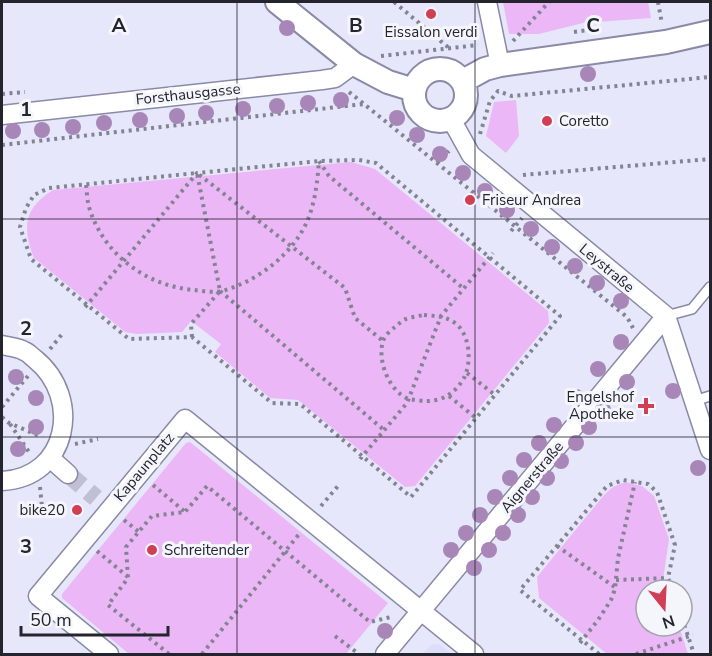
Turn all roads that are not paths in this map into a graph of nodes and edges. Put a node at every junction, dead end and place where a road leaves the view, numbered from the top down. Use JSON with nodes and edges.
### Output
{"nodes":[{"id":1,"x":277,"y":2,"type":"edge"},
{"id":2,"x":487,"y":2,"type":"edge"},
{"id":3,"x":711,"y":32,"type":"edge"},
{"id":4,"x":354,"y":64,"type":"junction"},
{"id":5,"x":500,"y":65,"type":"junction"},
{"id":6,"x":463,"y":81,"type":"junction"},
{"id":7,"x":414,"y":90,"type":"junction"},
{"id":8,"x":10,"y":114,"type":"edge"},
{"id":9,"x":450,"y":119,"type":"junction"},
{"id":10,"x":711,"y":287,"type":"edge"},
{"id":11,"x":666,"y":316,"type":"junction"},
{"id":12,"x":2,"y":345,"type":"edge"},
{"id":13,"x":702,"y":399,"type":"edge"},
{"id":14,"x":711,"y":450,"type":"edge"},
{"id":15,"x":50,"y":458,"type":"junction"},
{"id":16,"x":68,"y":474,"type":"tunnel mouth"},
{"id":17,"x":2,"y":481,"type":"edge"},
{"id":18,"x":421,"y":611,"type":"junction"},
{"id":19,"x":109,"y":654,"type":"edge"},
{"id":20,"x":385,"y":654,"type":"edge"},
{"id":21,"x":474,"y":654,"type":"edge"}],
"edges":[{"from":1,"to":4,"type":"street"},
{"from":2,"to":5,"type":"street"},
{"from":3,"to":5,"type":"street"},
{"from":4,"to":7,"type":"street"},
{"from":4,"to":8,"type":"street","name":"Forsthausgasse"},
{"from":5,"to":6,"type":"street"},
{"from":6,"to":7,"type":"street"},
{"from":6,"to":9,"type":"street"},
{"from":7,"to":9,"type":"street"},
{"from":9,"to":11,"type":"street","name":"Leystraße"},
{"from":10,"to":11,"type":"lane"},
{"from":11,"to":13,"type":"street"},
{"from":11,"to":18,"type":"street","name":"Aignerstraße"},
{"from":12,"to":15,"type":"street"},
{"from":13,"to":14,"type":"street"},
{"from":15,"to":16,"type":"street"},
{"from":15,"to":17,"type":"street"},
{"from":18,"to":19,"type":"street","name":"Kapaunplatz"},
{"from":18,"to":20,"type":"street"},
{"from":18,"to":21,"type":"street","name":"Kapaunplatz"}]}
